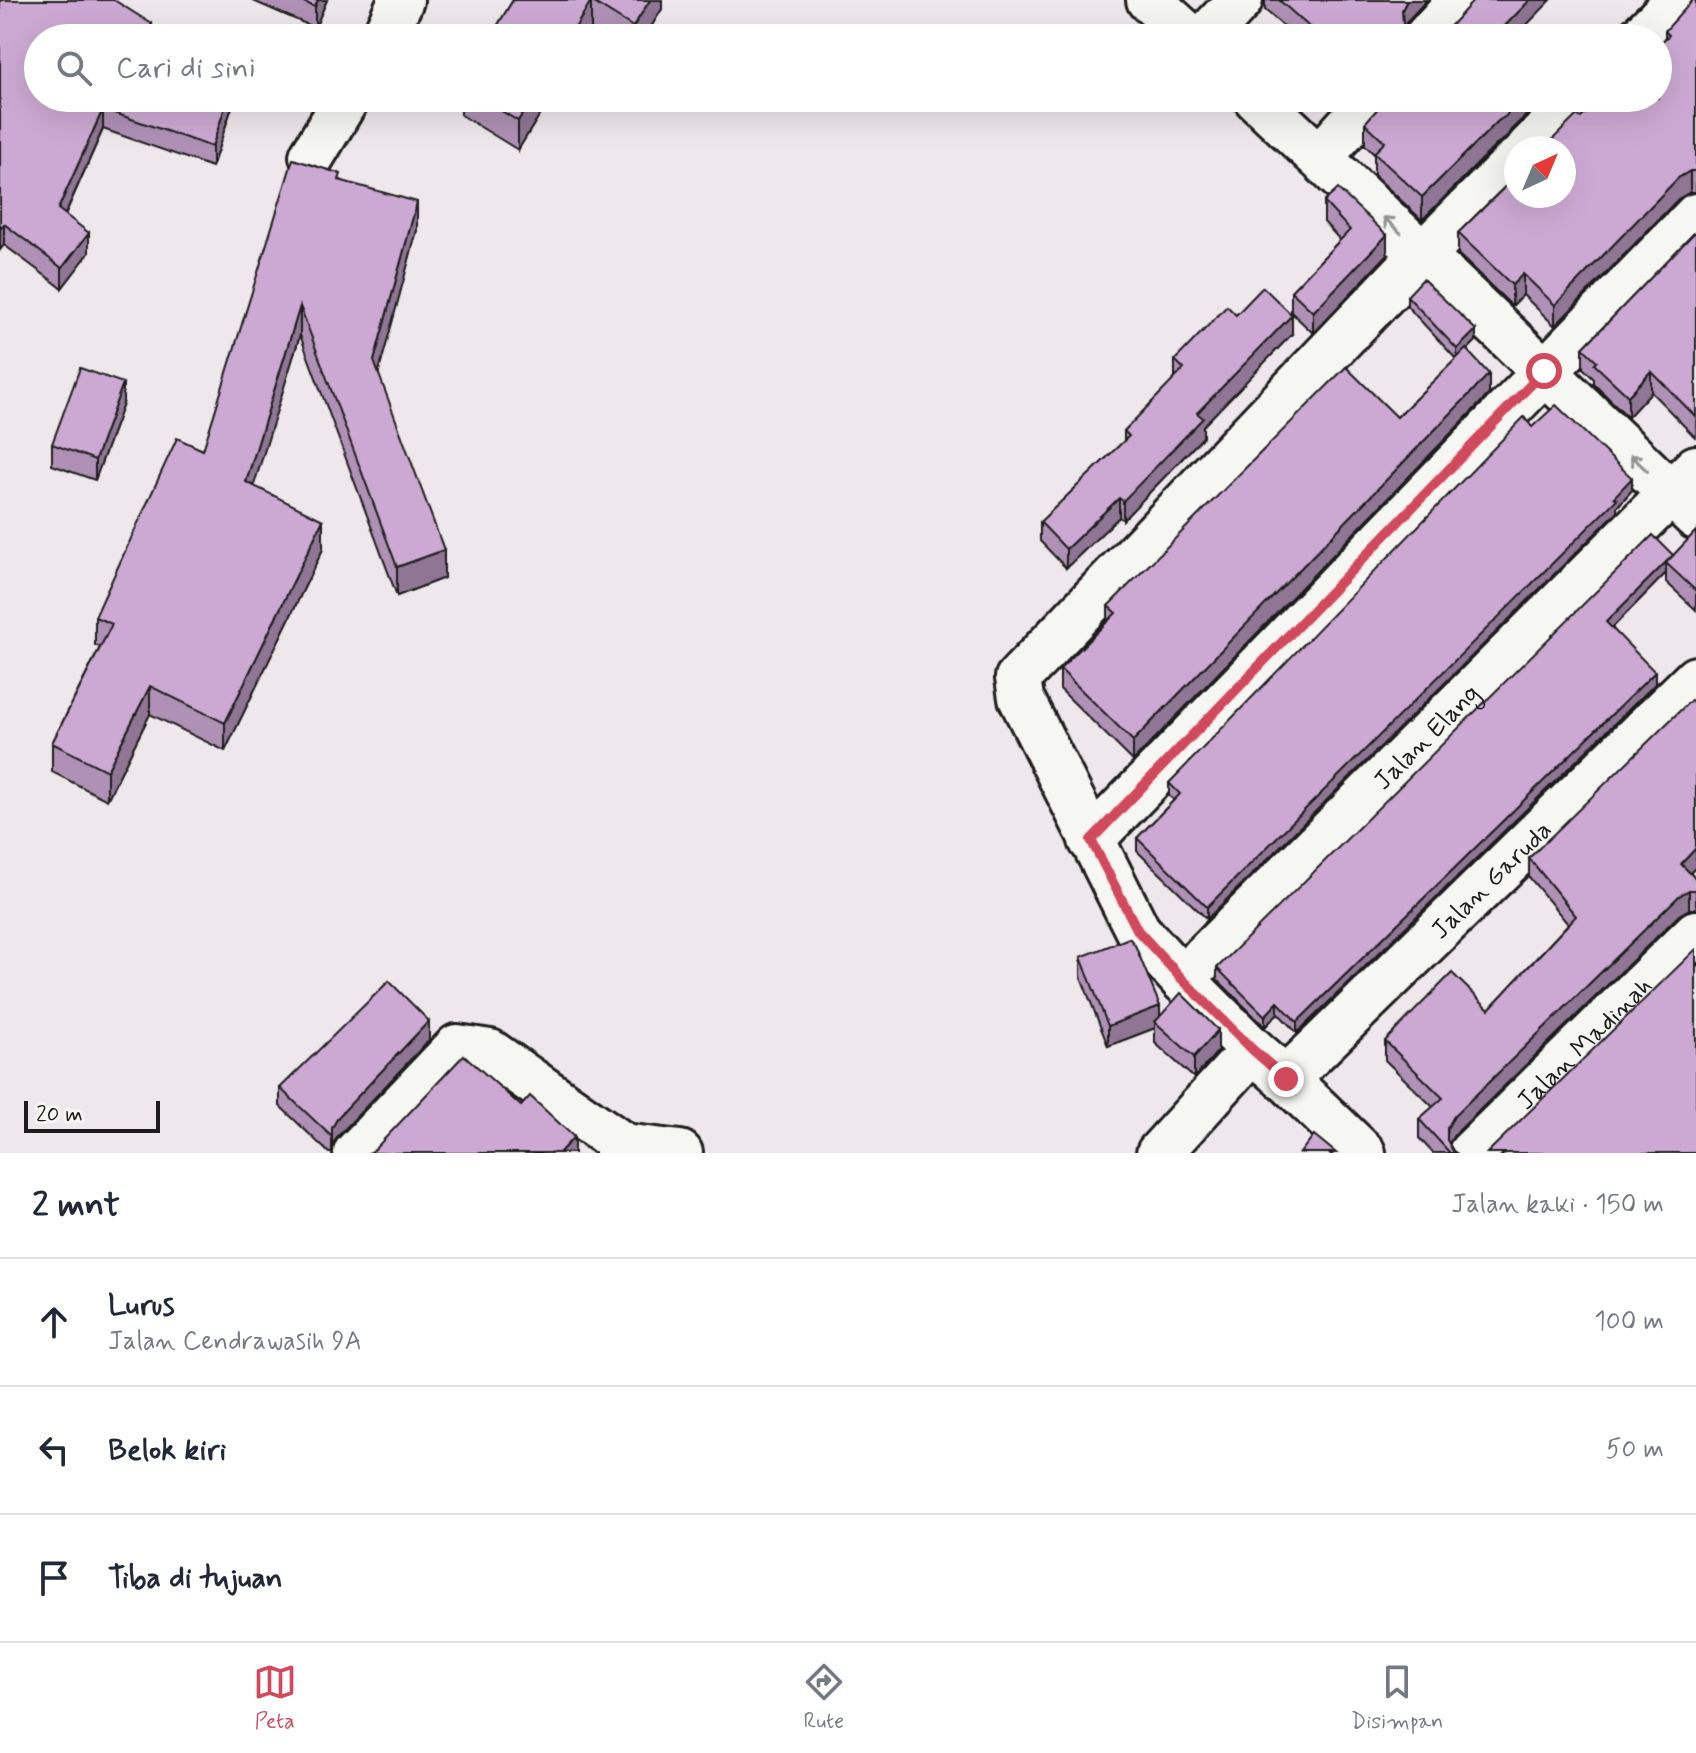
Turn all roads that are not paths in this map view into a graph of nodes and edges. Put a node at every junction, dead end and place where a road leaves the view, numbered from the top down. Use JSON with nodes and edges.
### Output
{"nodes":[{"id":1,"x":401,"y":0,"type":"edge"},
{"id":2,"x":1149,"y":0,"type":"edge"},
{"id":3,"x":1240,"y":0,"type":"edge"},
{"id":4,"x":1460,"y":0,"type":"edge"},
{"id":5,"x":1678,"y":0,"type":"edge"},
{"id":6,"x":390,"y":24,"type":"edge"},
{"id":7,"x":1176,"y":24,"type":"edge"},
{"id":8,"x":1218,"y":24,"type":"edge"},
{"id":9,"x":1439,"y":24,"type":"edge"},
{"id":10,"x":1654,"y":24,"type":"edge"},
{"id":11,"x":339,"y":112,"type":"edge"},
{"id":12,"x":1271,"y":112,"type":"edge"},
{"id":13,"x":1360,"y":112,"type":"edge"},
{"id":14,"x":1565,"y":112,"type":"edge"},
{"id":15,"x":1541,"y":136,"type":"edge"},
{"id":16,"x":312,"y":156,"type":"dead end"},
{"id":17,"x":1320,"y":157,"type":"junction"},
{"id":18,"x":1504,"y":173,"type":"edge"},
{"id":19,"x":1696,"y":216,"type":"edge"},
{"id":20,"x":1422,"y":254,"type":"junction"},
{"id":21,"x":1544,"y":371,"type":"junction"},
{"id":22,"x":1688,"y":493,"type":"edge"},
{"id":23,"x":1696,"y":679,"type":"edge"},
{"id":24,"x":1091,"y":840,"type":"junction"},
{"id":25,"x":1696,"y":933,"type":"edge"},
{"id":26,"x":1182,"y":979,"type":"junction"},
{"id":27,"x":1253,"y":1050,"type":"junction"},
{"id":28,"x":1286,"y":1079,"type":"junction"},
{"id":29,"x":621,"y":1149,"type":"edge"},
{"id":30,"x":356,"y":1153,"type":"edge"},
{"id":31,"x":680,"y":1153,"type":"edge"},
{"id":32,"x":1159,"y":1153,"type":"edge"},
{"id":33,"x":1363,"y":1153,"type":"edge"},
{"id":34,"x":1471,"y":1153,"type":"edge"}],
"edges":[{"from":1,"to":6,"type":"street"},
{"from":2,"to":7,"type":"street"},
{"from":3,"to":8,"type":"street"},
{"from":4,"to":9,"type":"street"},
{"from":5,"to":10,"type":"street"},
{"from":11,"to":16,"type":"street"},
{"from":12,"to":17,"type":"street"},
{"from":13,"to":17,"type":"street"},
{"from":14,"to":15,"type":"street"},
{"from":20,"to":17,"type":"street","one_way":true},
{"from":18,"to":20,"type":"street"},
{"from":19,"to":21,"type":"street"},
{"from":20,"to":21,"type":"street"},
{"from":20,"to":24,"type":"street"},
{"from":22,"to":21,"type":"street","one_way":true},
{"from":21,"to":24,"type":"street"},
{"from":22,"to":26,"type":"street","name":"Jalan Elang"},
{"from":23,"to":28,"type":"street","name":"Jalan Garuda"},
{"from":24,"to":26,"type":"street"},
{"from":25,"to":34,"type":"street","name":"Jalan Madinah"},
{"from":26,"to":27,"type":"street"},
{"from":27,"to":28,"type":"street"},
{"from":27,"to":32,"type":"street"},
{"from":28,"to":33,"type":"street"},
{"from":29,"to":30,"type":"street"},
{"from":29,"to":31,"type":"street"}]}
